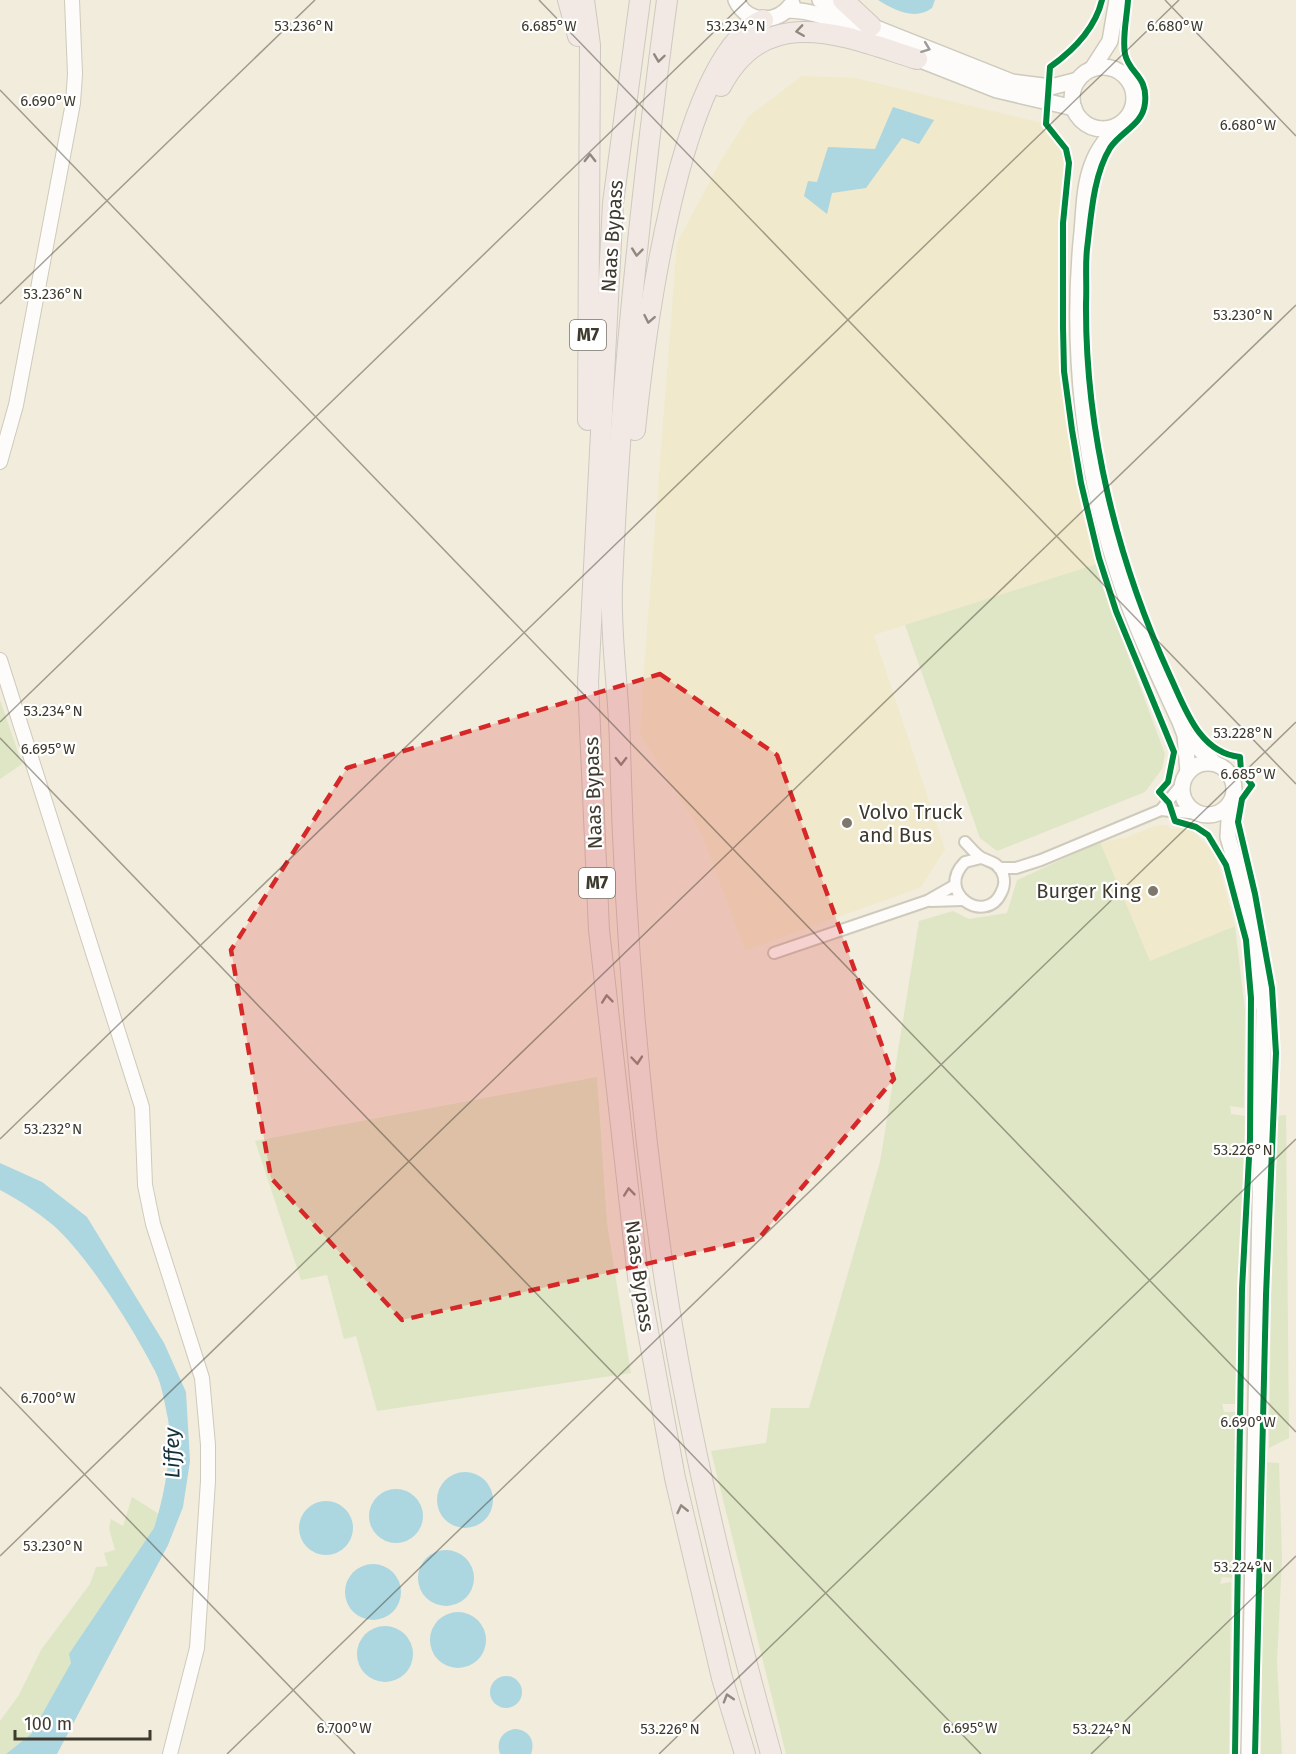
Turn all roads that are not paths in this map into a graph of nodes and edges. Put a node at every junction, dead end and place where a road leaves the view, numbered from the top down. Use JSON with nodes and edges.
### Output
{"nodes":[{"id":1,"x":72,"y":0,"type":"edge"},
{"id":2,"x":568,"y":0,"type":"edge"},
{"id":3,"x":584,"y":0,"type":"edge"},
{"id":4,"x":640,"y":0,"type":"edge"},
{"id":5,"x":667,"y":0,"type":"edge"},
{"id":6,"x":736,"y":0,"type":"edge"},
{"id":7,"x":820,"y":0,"type":"edge"},
{"id":8,"x":843,"y":0,"type":"edge"},
{"id":9,"x":1117,"y":0,"type":"edge"},
{"id":10,"x":791,"y":5,"type":"edge"},
{"id":11,"x":763,"y":20,"type":"junction"},
{"id":12,"x":871,"y":26,"type":"junction"},
{"id":13,"x":1110,"y":41,"type":"junction"},
{"id":14,"x":917,"y":59,"type":"junction"},
{"id":15,"x":1092,"y":69,"type":"junction"},
{"id":16,"x":1119,"y":71,"type":"junction"},
{"id":17,"x":1078,"y":80,"type":"junction"},
{"id":18,"x":590,"y":104,"type":"junction"},
{"id":19,"x":1074,"y":108,"type":"junction"},
{"id":20,"x":1085,"y":123,"type":"junction"},
{"id":21,"x":1120,"y":124,"type":"junction"},
{"id":22,"x":683,"y":159,"type":"junction"},
{"id":23,"x":1091,"y":166,"type":"junction"},
{"id":24,"x":0,"y":462,"type":"edge"},
{"id":25,"x":594,"y":564,"type":"junction"},
{"id":26,"x":0,"y":660,"type":"edge"},
{"id":27,"x":620,"y":728,"type":"junction"},
{"id":28,"x":1185,"y":735,"type":"junction"},
{"id":29,"x":1214,"y":763,"type":"junction"},
{"id":30,"x":1185,"y":778,"type":"junction"},
{"id":31,"x":1230,"y":803,"type":"junction"},
{"id":32,"x":1161,"y":810,"type":"junction"},
{"id":33,"x":1203,"y":815,"type":"junction"},
{"id":34,"x":1228,"y":837,"type":"junction"},
{"id":35,"x":981,"y":858,"type":"junction"},
{"id":36,"x":965,"y":862,"type":"junction"},
{"id":37,"x":999,"y":868,"type":"junction"},
{"id":38,"x":1016,"y":868,"type":"junction"},
{"id":39,"x":955,"y":885,"type":"junction"},
{"id":40,"x":1004,"y":885,"type":"junction"},
{"id":41,"x":962,"y":900,"type":"junction"},
{"id":42,"x":927,"y":902,"type":"junction"},
{"id":43,"x":774,"y":953,"type":"dead end"},
{"id":44,"x":170,"y":1754,"type":"edge"},
{"id":45,"x":746,"y":1754,"type":"edge"},
{"id":46,"x":771,"y":1754,"type":"edge"},
{"id":47,"x":1249,"y":1754,"type":"edge"}],
"edges":[{"from":1,"to":24,"type":"street"},
{"from":2,"to":18,"type":"highway","number":"M7"},
{"from":3,"to":18,"type":"highway","number":"M7"},
{"from":4,"to":25,"type":"highway","name":"Naas Bypass","number":"M7"},
{"from":5,"to":27,"type":"highway","name":"Naas Bypass","number":"M7","one_way":true},
{"from":6,"to":11,"type":"main road"},
{"from":7,"to":12,"type":"main road"},
{"from":8,"to":12,"type":"highway"},
{"from":9,"to":13,"type":"main road"},
{"from":10,"to":11,"type":"main road"},
{"from":10,"to":14,"type":"main road"},
{"from":11,"to":22,"type":"highway","number":"M7"},
{"from":12,"to":17,"type":"main road","one_way":true},
{"from":13,"to":15,"type":"main road"},
{"from":13,"to":16,"type":"main road"},
{"from":14,"to":19,"type":"main road"},
{"from":14,"to":22,"type":"highway","number":"M7","one_way":true},
{"from":15,"to":16,"type":"main road"},
{"from":15,"to":17,"type":"main road"},
{"from":16,"to":21,"type":"main road"},
{"from":17,"to":19,"type":"main road"},
{"from":25,"to":18,"type":"highway","number":"M7","one_way":true},
{"from":19,"to":20,"type":"main road"},
{"from":20,"to":21,"type":"main road"},
{"from":20,"to":23,"type":"main road"},
{"from":21,"to":23,"type":"main road"},
{"from":22,"to":27,"type":"highway","number":"M7","one_way":true},
{"from":23,"to":28,"type":"main road"},
{"from":45,"to":25,"type":"highway","name":"Naas Bypass","number":"M7","one_way":true},
{"from":26,"to":44,"type":"street"},
{"from":27,"to":46,"type":"highway","name":"Naas Bypass","number":"M7","one_way":true},
{"from":28,"to":29,"type":"main road"},
{"from":28,"to":30,"type":"main road"},
{"from":29,"to":30,"type":"main road"},
{"from":29,"to":31,"type":"main road"},
{"from":30,"to":32,"type":"street"},
{"from":30,"to":33,"type":"main road"},
{"from":31,"to":33,"type":"main road"},
{"from":31,"to":34,"type":"main road"},
{"from":32,"to":33,"type":"street"},
{"from":32,"to":38,"type":"street"},
{"from":33,"to":34,"type":"main road"},
{"from":34,"to":47,"type":"main road"},
{"from":35,"to":36,"type":"street"},
{"from":35,"to":36,"type":"street"},
{"from":35,"to":37,"type":"street"},
{"from":36,"to":39,"type":"street"},
{"from":37,"to":38,"type":"street"},
{"from":37,"to":40,"type":"street"},
{"from":38,"to":40,"type":"street"},
{"from":39,"to":41,"type":"street"},
{"from":39,"to":42,"type":"street"},
{"from":40,"to":41,"type":"street"},
{"from":41,"to":42,"type":"street"},
{"from":42,"to":43,"type":"street"}]}
